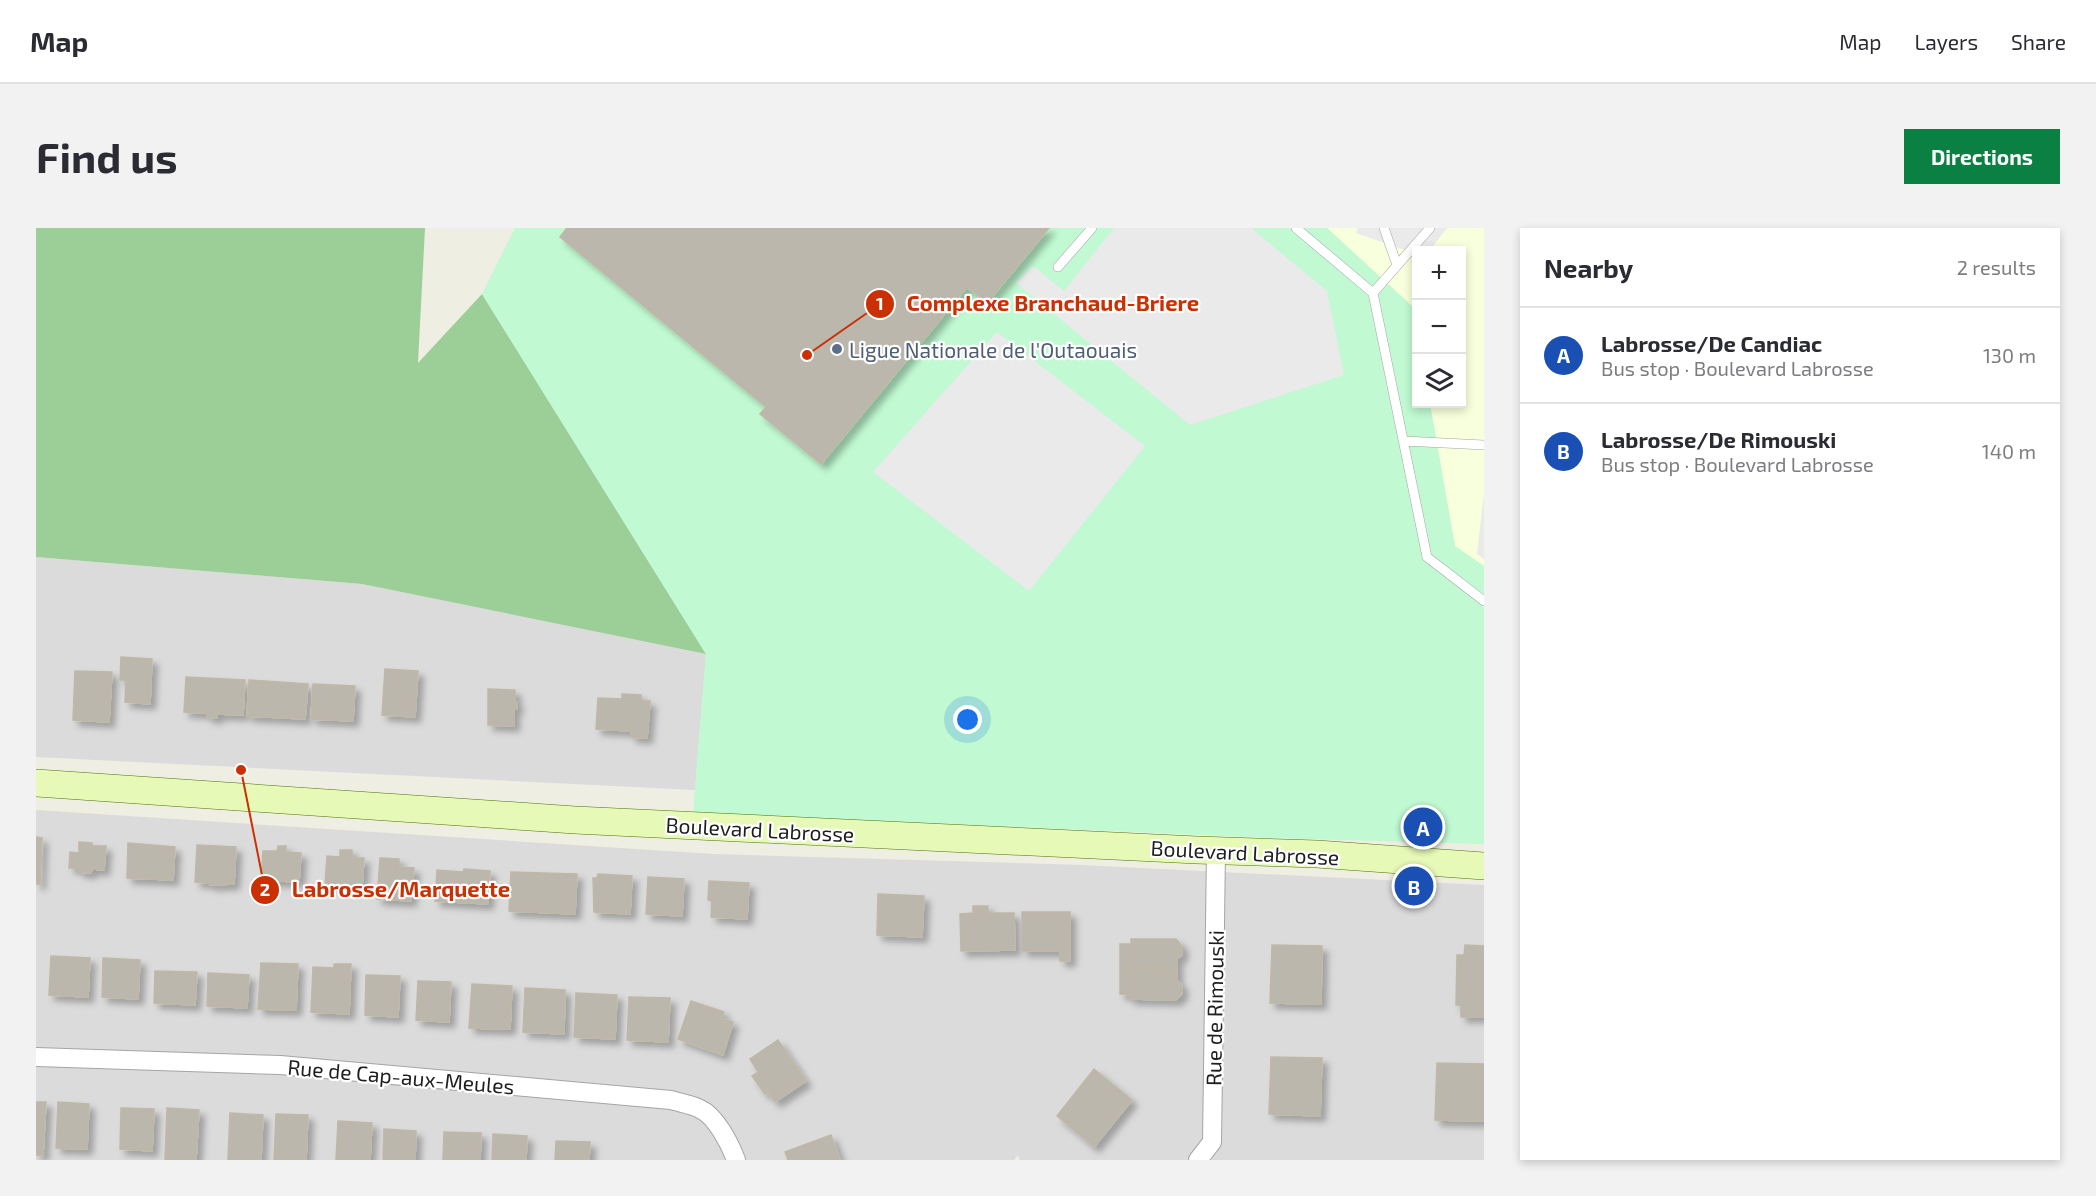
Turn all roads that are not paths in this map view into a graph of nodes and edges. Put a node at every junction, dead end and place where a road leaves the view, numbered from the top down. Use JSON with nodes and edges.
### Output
{"nodes":[{"id":1,"x":1092,"y":228,"type":"edge"},
{"id":2,"x":1296,"y":228,"type":"edge"},
{"id":3,"x":1384,"y":228,"type":"edge"},
{"id":4,"x":1430,"y":228,"type":"edge"},
{"id":5,"x":1397,"y":265,"type":"junction"},
{"id":6,"x":1058,"y":267,"type":"dead end"},
{"id":7,"x":1373,"y":293,"type":"junction"},
{"id":8,"x":1404,"y":441,"type":"junction"},
{"id":9,"x":1484,"y":445,"type":"edge"},
{"id":10,"x":1484,"y":601,"type":"edge"},
{"id":11,"x":36,"y":783,"type":"edge"},
{"id":12,"x":1216,"y":850,"type":"junction"},
{"id":13,"x":1484,"y":866,"type":"edge"},
{"id":14,"x":36,"y":1057,"type":"edge"},
{"id":15,"x":736,"y":1160,"type":"edge"},
{"id":16,"x":1198,"y":1160,"type":"edge"}],
"edges":[{"from":1,"to":6,"type":"lane"},
{"from":2,"to":7,"type":"lane"},
{"from":3,"to":5,"type":"lane"},
{"from":4,"to":5,"type":"lane"},
{"from":5,"to":7,"type":"lane"},
{"from":7,"to":8,"type":"lane"},
{"from":8,"to":9,"type":"lane"},
{"from":8,"to":10,"type":"lane"},
{"from":11,"to":12,"type":"main road","name":"Boulevard Labrosse"},
{"from":12,"to":13,"type":"main road","name":"Boulevard Labrosse"},
{"from":12,"to":16,"type":"street","name":"Rue de Rimouski"},
{"from":14,"to":15,"type":"street","name":"Rue de Cap-aux-Meules"}]}
